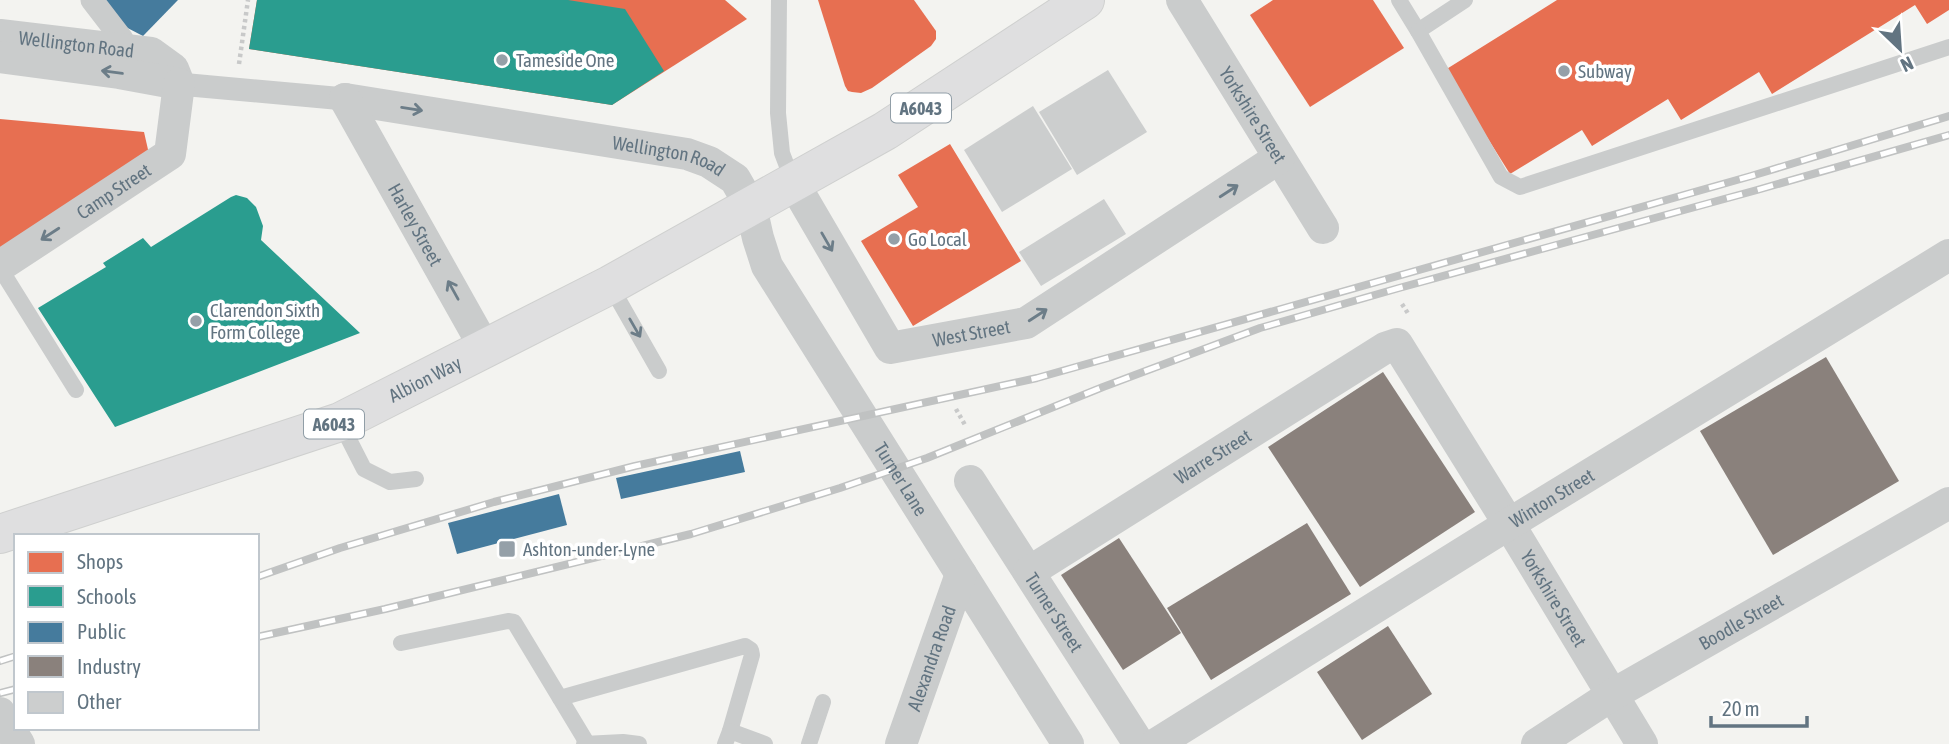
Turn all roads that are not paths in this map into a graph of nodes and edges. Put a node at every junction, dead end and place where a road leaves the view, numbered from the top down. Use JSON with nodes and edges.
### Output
{"nodes":[{"id":1,"x":92,"y":0,"type":"edge"},
{"id":2,"x":779,"y":0,"type":"edge"},
{"id":3,"x":1085,"y":0,"type":"edge"},
{"id":4,"x":1182,"y":0,"type":"edge"},
{"id":5,"x":1399,"y":0,"type":"edge"},
{"id":6,"x":1465,"y":0,"type":"edge"},
{"id":7,"x":1441,"y":7,"type":"edge"},
{"id":8,"x":1418,"y":31,"type":"junction"},
{"id":9,"x":0,"y":35,"type":"edge"},
{"id":10,"x":1949,"y":47,"type":"edge"},
{"id":11,"x":121,"y":48,"type":"junction"},
{"id":12,"x":0,"y":57,"type":"edge"},
{"id":13,"x":179,"y":84,"type":"junction"},
{"id":14,"x":345,"y":99,"type":"junction"},
{"id":15,"x":1279,"y":158,"type":"junction"},
{"id":16,"x":793,"y":182,"type":"junction"},
{"id":17,"x":751,"y":207,"type":"junction"},
{"id":18,"x":1323,"y":228,"type":"dead end"},
{"id":19,"x":1949,"y":255,"type":"edge"},
{"id":20,"x":0,"y":267,"type":"edge"},
{"id":21,"x":610,"y":285,"type":"junction"},
{"id":22,"x":1397,"y":344,"type":"joint"},
{"id":23,"x":486,"y":350,"type":"junction"},
{"id":24,"x":659,"y":370,"type":"dead end"},
{"id":25,"x":76,"y":390,"type":"dead end"},
{"id":26,"x":340,"y":422,"type":"junction"},
{"id":27,"x":416,"y":479,"type":"dead end"},
{"id":28,"x":970,"y":481,"type":"dead end"},
{"id":29,"x":1949,"y":503,"type":"edge"},
{"id":30,"x":1509,"y":524,"type":"junction"},
{"id":31,"x":0,"y":534,"type":"edge"},
{"id":32,"x":1029,"y":572,"type":"junction"},
{"id":33,"x":961,"y":574,"type":"junction"},
{"id":34,"x":401,"y":643,"type":"dead end"},
{"id":35,"x":1612,"y":695,"type":"junction"},
{"id":36,"x":560,"y":698,"type":"junction"},
{"id":37,"x":823,"y":702,"type":"dead end"},
{"id":38,"x":727,"y":738,"type":"edge"},
{"id":39,"x":586,"y":744,"type":"edge"},
{"id":40,"x":639,"y":744,"type":"edge"},
{"id":41,"x":765,"y":744,"type":"edge"},
{"id":42,"x":809,"y":744,"type":"edge"},
{"id":43,"x":901,"y":744,"type":"edge"},
{"id":44,"x":1068,"y":744,"type":"edge"},
{"id":45,"x":1139,"y":744,"type":"edge"},
{"id":46,"x":1156,"y":744,"type":"edge"},
{"id":47,"x":1537,"y":744,"type":"edge"},
{"id":48,"x":1642,"y":744,"type":"edge"}],
"edges":[{"from":1,"to":11,"type":"street"},
{"from":2,"to":16,"type":"lane"},
{"from":3,"to":16,"type":"highway","number":"A6043"},
{"from":4,"to":15,"type":"street","name":"Yorkshire Street"},
{"from":5,"to":8,"type":"lane"},
{"from":6,"to":7,"type":"lane"},
{"from":7,"to":8,"type":"lane"},
{"from":8,"to":10,"type":"lane"},
{"from":9,"to":11,"type":"street","name":"Wellington Road"},
{"from":11,"to":13,"type":"street","name":"Wellington Road"},
{"from":13,"to":12,"type":"street","name":"Wellington Road","one_way":true},
{"from":13,"to":14,"type":"street","name":"Wellington Road"},
{"from":13,"to":20,"type":"street","name":"Camp Street","one_way":true},
{"from":14,"to":17,"type":"street","name":"Wellington Road","one_way":true},
{"from":23,"to":14,"type":"street","name":"Harley Street","one_way":true},
{"from":16,"to":15,"type":"street","name":"West Street","one_way":true},
{"from":15,"to":18,"type":"street","name":"Yorkshire Street"},
{"from":16,"to":17,"type":"highway","number":"A6043"},
{"from":17,"to":21,"type":"highway","name":"Albion Way","number":"A6043"},
{"from":17,"to":33,"type":"street","name":"Turner Lane"},
{"from":19,"to":30,"type":"street","name":"Winton Street"},
{"from":20,"to":25,"type":"lane"},
{"from":21,"to":23,"type":"highway","name":"Albion Way","number":"A6043"},
{"from":21,"to":24,"type":"lane","one_way":true},
{"from":22,"to":30,"type":"street","name":"Yorkshire Street"},
{"from":22,"to":32,"type":"street","name":"Warre Street"},
{"from":23,"to":26,"type":"highway","name":"Albion Way","number":"A6043"},
{"from":26,"to":27,"type":"lane"},
{"from":26,"to":31,"type":"highway","name":"Albion Way","number":"A6043"},
{"from":28,"to":32,"type":"street","name":"Turner Street"},
{"from":29,"to":35,"type":"street","name":"Boodle Street"},
{"from":30,"to":35,"type":"street","name":"Yorkshire Street"},
{"from":30,"to":46,"type":"street","name":"Winton Street"},
{"from":32,"to":45,"type":"street","name":"Turner Street"},
{"from":33,"to":43,"type":"street","name":"Alexandra Road"},
{"from":33,"to":44,"type":"street","name":"Turner Lane"},
{"from":34,"to":36,"type":"lane"},
{"from":35,"to":47,"type":"street","name":"Boodle Street"},
{"from":35,"to":48,"type":"street","name":"Yorkshire Street"},
{"from":36,"to":38,"type":"lane"},
{"from":36,"to":39,"type":"lane"},
{"from":37,"to":42,"type":"lane"},
{"from":38,"to":41,"type":"lane"},
{"from":39,"to":40,"type":"lane"}]}
